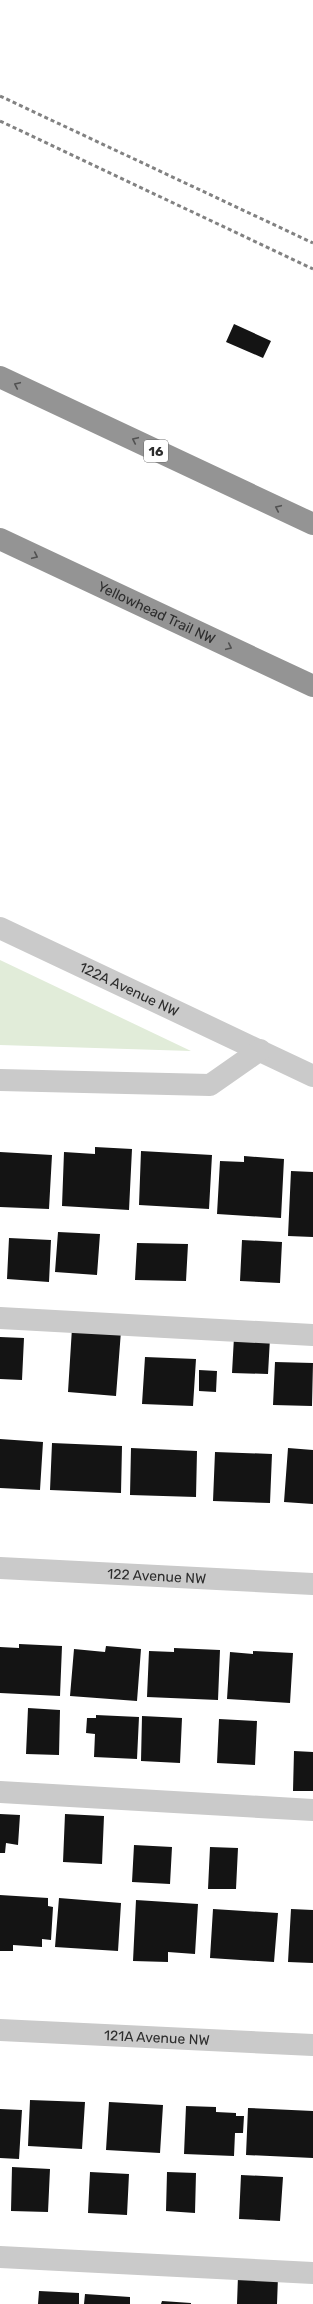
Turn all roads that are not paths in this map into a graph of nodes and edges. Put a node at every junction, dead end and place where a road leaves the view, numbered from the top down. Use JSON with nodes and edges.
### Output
{"nodes":[{"id":1,"x":0,"y":377,"type":"edge"},
{"id":2,"x":313,"y":524,"type":"edge"},
{"id":3,"x":0,"y":539,"type":"edge"},
{"id":4,"x":313,"y":686,"type":"edge"},
{"id":5,"x":0,"y":928,"type":"edge"},
{"id":6,"x":260,"y":1050,"type":"junction"},
{"id":7,"x":313,"y":1076,"type":"edge"},
{"id":8,"x":0,"y":1080,"type":"edge"},
{"id":9,"x":0,"y":1318,"type":"edge"},
{"id":10,"x":313,"y":1335,"type":"edge"},
{"id":11,"x":0,"y":1568,"type":"edge"},
{"id":12,"x":313,"y":1584,"type":"edge"},
{"id":13,"x":0,"y":1792,"type":"edge"},
{"id":14,"x":313,"y":1810,"type":"edge"},
{"id":15,"x":0,"y":2030,"type":"edge"},
{"id":16,"x":313,"y":2045,"type":"edge"},
{"id":17,"x":0,"y":2258,"type":"edge"},
{"id":18,"x":313,"y":2273,"type":"edge"}],
"edges":[{"from":2,"to":1,"type":"highway","number":"16","one_way":true},
{"from":3,"to":4,"type":"highway","name":"Yellowhead Trail NW","one_way":true},
{"from":5,"to":6,"type":"street","name":"122A Avenue NW"},
{"from":6,"to":7,"type":"street","name":"122A Avenue NW"},
{"from":6,"to":8,"type":"street"},
{"from":9,"to":10,"type":"street"},
{"from":11,"to":12,"type":"street","name":"122 Avenue NW"},
{"from":13,"to":14,"type":"street"},
{"from":15,"to":16,"type":"street","name":"121A Avenue NW"},
{"from":17,"to":18,"type":"street"}]}
